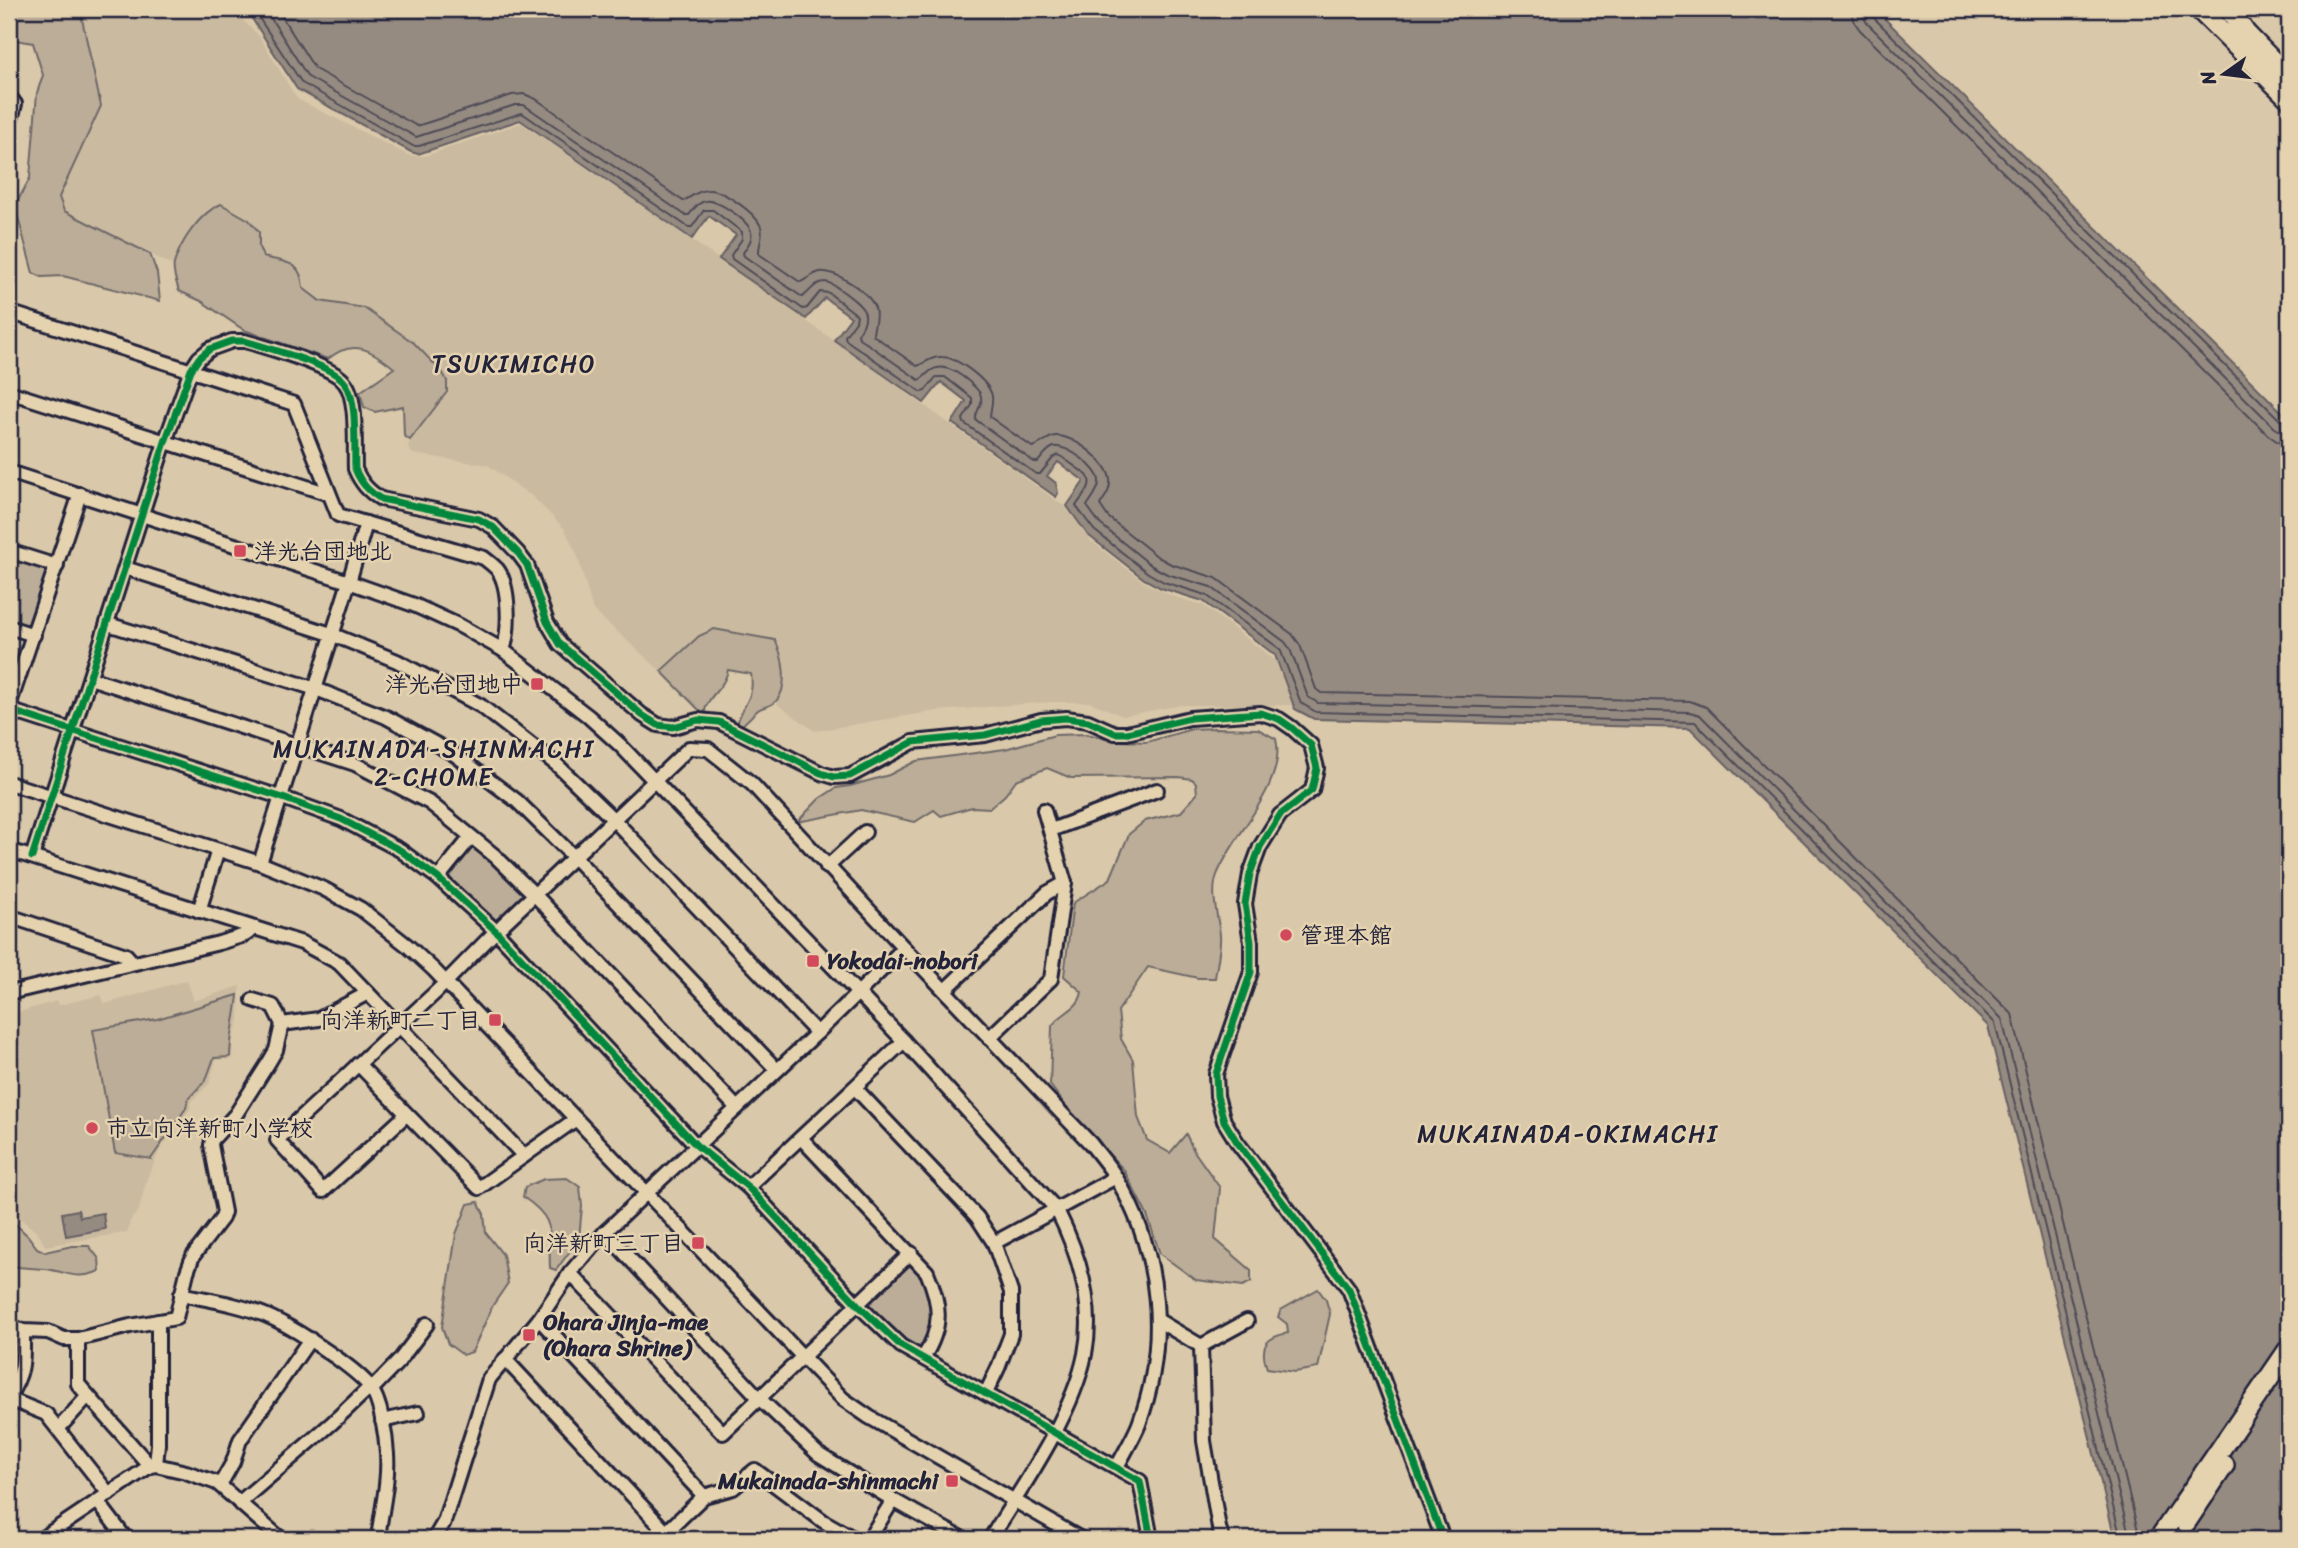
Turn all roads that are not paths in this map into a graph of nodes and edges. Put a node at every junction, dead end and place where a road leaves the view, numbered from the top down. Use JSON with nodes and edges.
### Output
{"nodes":[{"id":1,"x":2199,"y":9,"type":"edge"},
{"id":2,"x":2229,"y":9,"type":"edge"},
{"id":3,"x":2262,"y":62,"type":"junction"},
{"id":4,"x":2289,"y":78,"type":"edge"},
{"id":5,"x":9,"y":96,"type":"edge"},
{"id":6,"x":2289,"y":98,"type":"edge"},
{"id":7,"x":9,"y":127,"type":"edge"},
{"id":8,"x":9,"y":312,"type":"edge"},
{"id":9,"x":191,"y":370,"type":"junction"},
{"id":10,"x":9,"y":392,"type":"edge"},
{"id":11,"x":165,"y":442,"type":"junction"},
{"id":12,"x":9,"y":472,"type":"edge"},
{"id":13,"x":329,"y":494,"type":"junction"},
{"id":14,"x":80,"y":495,"type":"junction"},
{"id":15,"x":143,"y":514,"type":"junction"},
{"id":16,"x":366,"y":523,"type":"junction"},
{"id":17,"x":9,"y":551,"type":"edge"},
{"id":18,"x":57,"y":566,"type":"junction"},
{"id":19,"x":125,"y":568,"type":"junction"},
{"id":20,"x":349,"y":582,"type":"junction"},
{"id":21,"x":108,"y":624,"type":"junction"},
{"id":22,"x":9,"y":627,"type":"edge"},
{"id":23,"x":331,"y":634,"type":"junction"},
{"id":24,"x":34,"y":635,"type":"junction"},
{"id":25,"x":503,"y":650,"type":"junction"},
{"id":26,"x":90,"y":678,"type":"junction"},
{"id":27,"x":316,"y":689,"type":"junction"},
{"id":28,"x":9,"y":708,"type":"edge"},
{"id":29,"x":74,"y":732,"type":"junction"},
{"id":30,"x":299,"y":744,"type":"junction"},
{"id":31,"x":656,"y":782,"type":"junction"},
{"id":32,"x":9,"y":783,"type":"edge"},
{"id":33,"x":1157,"y":790,"type":"dead end"},
{"id":34,"x":52,"y":797,"type":"junction"},
{"id":35,"x":280,"y":797,"type":"junction"},
{"id":36,"x":1044,"y":810,"type":"dead end"},
{"id":37,"x":614,"y":820,"type":"junction"},
{"id":38,"x":1051,"y":830,"type":"junction"},
{"id":39,"x":864,"y":832,"type":"dead end"},
{"id":40,"x":471,"y":836,"type":"junction"},
{"id":41,"x":9,"y":850,"type":"edge"},
{"id":42,"x":218,"y":850,"type":"junction"},
{"id":43,"x":32,"y":857,"type":"junction"},
{"id":44,"x":575,"y":857,"type":"junction"},
{"id":45,"x":260,"y":863,"type":"junction"},
{"id":46,"x":827,"y":867,"type":"junction"},
{"id":47,"x":438,"y":878,"type":"junction"},
{"id":48,"x":1065,"y":883,"type":"junction"},
{"id":49,"x":535,"y":895,"type":"junction"},
{"id":50,"x":199,"y":911,"type":"junction"},
{"id":51,"x":9,"y":916,"type":"edge"},
{"id":52,"x":255,"y":929,"type":"junction"},
{"id":53,"x":496,"y":931,"type":"junction"},
{"id":54,"x":904,"y":948,"type":"junction"},
{"id":55,"x":133,"y":963,"type":"junction"},
{"id":56,"x":445,"y":982,"type":"junction"},
{"id":57,"x":945,"y":990,"type":"junction"},
{"id":58,"x":9,"y":993,"type":"edge"},
{"id":59,"x":368,"y":993,"type":"junction"},
{"id":60,"x":857,"y":993,"type":"junction"},
{"id":61,"x":253,"y":1000,"type":"dead end"},
{"id":62,"x":282,"y":1024,"type":"junction"},
{"id":63,"x":398,"y":1026,"type":"junction"},
{"id":64,"x":817,"y":1032,"type":"junction"},
{"id":65,"x":989,"y":1038,"type":"junction"},
{"id":66,"x":904,"y":1041,"type":"junction"},
{"id":67,"x":358,"y":1064,"type":"junction"},
{"id":68,"x":777,"y":1070,"type":"junction"},
{"id":69,"x":855,"y":1088,"type":"junction"},
{"id":70,"x":737,"y":1108,"type":"junction"},
{"id":71,"x":406,"y":1115,"type":"junction"},
{"id":72,"x":576,"y":1119,"type":"junction"},
{"id":73,"x":801,"y":1138,"type":"junction"},
{"id":74,"x":696,"y":1145,"type":"junction"},
{"id":75,"x":524,"y":1156,"type":"junction"},
{"id":76,"x":1116,"y":1177,"type":"junction"},
{"id":77,"x":748,"y":1187,"type":"junction"},
{"id":78,"x":646,"y":1193,"type":"junction"},
{"id":79,"x":1058,"y":1210,"type":"junction"},
{"id":80,"x":605,"y":1232,"type":"junction"},
{"id":81,"x":995,"y":1243,"type":"junction"},
{"id":82,"x":911,"y":1254,"type":"junction"},
{"id":83,"x":570,"y":1273,"type":"junction"},
{"id":84,"x":181,"y":1294,"type":"junction"},
{"id":85,"x":858,"y":1305,"type":"junction"},
{"id":86,"x":539,"y":1319,"type":"junction"},
{"id":87,"x":158,"y":1321,"type":"junction"},
{"id":88,"x":1159,"y":1321,"type":"junction"},
{"id":89,"x":1247,"y":1321,"type":"dead end"},
{"id":90,"x":427,"y":1324,"type":"dead end"},
{"id":91,"x":9,"y":1325,"type":"edge"},
{"id":92,"x":23,"y":1331,"type":"junction"},
{"id":93,"x":78,"y":1339,"type":"junction"},
{"id":94,"x":310,"y":1339,"type":"junction"},
{"id":95,"x":1201,"y":1346,"type":"junction"},
{"id":96,"x":2289,"y":1349,"type":"edge"},
{"id":97,"x":923,"y":1358,"type":"junction"},
{"id":98,"x":505,"y":1359,"type":"junction"},
{"id":99,"x":803,"y":1359,"type":"junction"},
{"id":100,"x":2289,"y":1373,"type":"edge"},
{"id":101,"x":371,"y":1388,"type":"junction"},
{"id":102,"x":986,"y":1393,"type":"junction"},
{"id":103,"x":88,"y":1396,"type":"junction"},
{"id":104,"x":9,"y":1397,"type":"edge"},
{"id":105,"x":760,"y":1399,"type":"junction"},
{"id":106,"x":418,"y":1413,"type":"dead end"},
{"id":107,"x":382,"y":1421,"type":"junction"},
{"id":108,"x":59,"y":1428,"type":"junction"},
{"id":109,"x":1054,"y":1432,"type":"junction"},
{"id":110,"x":153,"y":1465,"type":"junction"},
{"id":111,"x":1117,"y":1467,"type":"junction"},
{"id":112,"x":219,"y":1484,"type":"junction"},
{"id":113,"x":704,"y":1496,"type":"junction"},
{"id":114,"x":104,"y":1498,"type":"junction"},
{"id":115,"x":893,"y":1500,"type":"junction"},
{"id":116,"x":1013,"y":1501,"type":"junction"},
{"id":117,"x":240,"y":1502,"type":"junction"},
{"id":118,"x":662,"y":1536,"type":"edge"},
{"id":119,"x":123,"y":1538,"type":"edge"},
{"id":120,"x":41,"y":1539,"type":"edge"},
{"id":121,"x":281,"y":1539,"type":"edge"},
{"id":122,"x":378,"y":1539,"type":"edge"},
{"id":123,"x":434,"y":1539,"type":"edge"},
{"id":124,"x":855,"y":1539,"type":"edge"},
{"id":125,"x":869,"y":1539,"type":"edge"},
{"id":126,"x":963,"y":1539,"type":"edge"},
{"id":127,"x":990,"y":1539,"type":"edge"},
{"id":128,"x":1081,"y":1539,"type":"edge"},
{"id":129,"x":1151,"y":1539,"type":"edge"},
{"id":130,"x":1223,"y":1539,"type":"edge"},
{"id":131,"x":1443,"y":1539,"type":"edge"},
{"id":132,"x":2159,"y":1539,"type":"edge"},
{"id":133,"x":2175,"y":1539,"type":"edge"}],
"edges":[{"from":1,"to":3,"type":"highway"},
{"from":2,"to":3,"type":"highway"},
{"from":3,"to":4,"type":"highway"},
{"from":3,"to":6,"type":"highway"},
{"from":5,"to":7,"type":"street"},
{"from":8,"to":9,"type":"street"},
{"from":9,"to":11,"type":"street"},
{"from":9,"to":13,"type":"street"},
{"from":9,"to":131,"type":"street"},
{"from":10,"to":11,"type":"street"},
{"from":11,"to":13,"type":"street"},
{"from":11,"to":15,"type":"street"},
{"from":12,"to":14,"type":"street"},
{"from":13,"to":16,"type":"street"},
{"from":14,"to":15,"type":"street"},
{"from":14,"to":18,"type":"street"},
{"from":15,"to":19,"type":"street"},
{"from":15,"to":20,"type":"street"},
{"from":16,"to":20,"type":"street"},
{"from":16,"to":25,"type":"street"},
{"from":17,"to":18,"type":"street"},
{"from":18,"to":24,"type":"street"},
{"from":19,"to":21,"type":"street"},
{"from":19,"to":23,"type":"street"},
{"from":20,"to":23,"type":"street"},
{"from":20,"to":25,"type":"street"},
{"from":21,"to":26,"type":"street"},
{"from":21,"to":27,"type":"street"},
{"from":22,"to":24,"type":"street"},
{"from":23,"to":27,"type":"street"},
{"from":23,"to":37,"type":"street"},
{"from":24,"to":28,"type":"street"},
{"from":25,"to":31,"type":"street"},
{"from":26,"to":29,"type":"street"},
{"from":26,"to":30,"type":"street"},
{"from":27,"to":30,"type":"street"},
{"from":27,"to":44,"type":"street"},
{"from":28,"to":29,"type":"street"},
{"from":29,"to":34,"type":"street"},
{"from":29,"to":35,"type":"street"},
{"from":30,"to":35,"type":"street"},
{"from":30,"to":40,"type":"street"},
{"from":31,"to":37,"type":"street"},
{"from":31,"to":46,"type":"street"},
{"from":31,"to":60,"type":"street"},
{"from":32,"to":34,"type":"street"},
{"from":33,"to":38,"type":"street"},
{"from":34,"to":42,"type":"street"},
{"from":34,"to":43,"type":"street"},
{"from":35,"to":45,"type":"street"},
{"from":35,"to":47,"type":"street"},
{"from":36,"to":38,"type":"street"},
{"from":37,"to":44,"type":"street"},
{"from":37,"to":64,"type":"street"},
{"from":38,"to":48,"type":"street"},
{"from":39,"to":46,"type":"street"},
{"from":40,"to":47,"type":"street"},
{"from":40,"to":49,"type":"street"},
{"from":41,"to":43,"type":"street"},
{"from":42,"to":45,"type":"street"},
{"from":42,"to":50,"type":"street"},
{"from":43,"to":50,"type":"street"},
{"from":44,"to":49,"type":"street"},
{"from":44,"to":68,"type":"street"},
{"from":45,"to":56,"type":"street"},
{"from":46,"to":54,"type":"street"},
{"from":47,"to":53,"type":"street"},
{"from":48,"to":57,"type":"street"},
{"from":48,"to":65,"type":"street"},
{"from":49,"to":53,"type":"street"},
{"from":49,"to":70,"type":"street"},
{"from":50,"to":52,"type":"street"},
{"from":51,"to":55,"type":"street"},
{"from":52,"to":55,"type":"street"},
{"from":52,"to":59,"type":"street"},
{"from":53,"to":56,"type":"street"},
{"from":53,"to":74,"type":"street"},
{"from":54,"to":57,"type":"street"},
{"from":54,"to":60,"type":"street"},
{"from":55,"to":58,"type":"street"},
{"from":56,"to":63,"type":"street"},
{"from":56,"to":72,"type":"street"},
{"from":57,"to":65,"type":"street"},
{"from":59,"to":62,"type":"street"},
{"from":59,"to":63,"type":"street"},
{"from":60,"to":64,"type":"street"},
{"from":60,"to":66,"type":"street"},
{"from":61,"to":62,"type":"street"},
{"from":62,"to":84,"type":"street"},
{"from":63,"to":67,"type":"street"},
{"from":63,"to":75,"type":"street"},
{"from":64,"to":68,"type":"street"},
{"from":65,"to":76,"type":"street"},
{"from":66,"to":69,"type":"street"},
{"from":66,"to":79,"type":"street"},
{"from":67,"to":71,"type":"street"},
{"from":67,"to":71,"type":"street"},
{"from":68,"to":70,"type":"street"},
{"from":69,"to":73,"type":"street"},
{"from":69,"to":81,"type":"street"},
{"from":70,"to":74,"type":"street"},
{"from":71,"to":75,"type":"street"},
{"from":72,"to":75,"type":"street"},
{"from":72,"to":78,"type":"street"},
{"from":73,"to":77,"type":"street"},
{"from":73,"to":82,"type":"street"},
{"from":74,"to":77,"type":"street"},
{"from":74,"to":78,"type":"street"},
{"from":76,"to":79,"type":"street"},
{"from":76,"to":88,"type":"street"},
{"from":77,"to":85,"type":"street"},
{"from":78,"to":80,"type":"street"},
{"from":78,"to":99,"type":"street"},
{"from":79,"to":81,"type":"street"},
{"from":79,"to":109,"type":"street"},
{"from":80,"to":83,"type":"street"},
{"from":80,"to":105,"type":"street"},
{"from":81,"to":102,"type":"street"},
{"from":82,"to":85,"type":"street"},
{"from":82,"to":97,"type":"street"},
{"from":83,"to":86,"type":"street"},
{"from":83,"to":105,"type":"street"},
{"from":84,"to":87,"type":"street"},
{"from":84,"to":94,"type":"street"},
{"from":85,"to":97,"type":"street"},
{"from":85,"to":99,"type":"street"},
{"from":86,"to":98,"type":"street"},
{"from":86,"to":113,"type":"street"},
{"from":87,"to":93,"type":"street"},
{"from":87,"to":110,"type":"street"},
{"from":88,"to":95,"type":"street"},
{"from":88,"to":111,"type":"street"},
{"from":89,"to":95,"type":"street"},
{"from":90,"to":101,"type":"street"},
{"from":91,"to":92,"type":"street"},
{"from":92,"to":93,"type":"street"},
{"from":92,"to":104,"type":"street"},
{"from":93,"to":103,"type":"street"},
{"from":94,"to":101,"type":"street"},
{"from":94,"to":112,"type":"street"},
{"from":95,"to":130,"type":"street"},
{"from":96,"to":132,"type":"highway"},
{"from":97,"to":102,"type":"street"},
{"from":98,"to":118,"type":"street"},
{"from":98,"to":123,"type":"street"},
{"from":99,"to":105,"type":"street"},
{"from":99,"to":116,"type":"street"},
{"from":100,"to":133,"type":"highway"},
{"from":101,"to":107,"type":"street"},
{"from":101,"to":117,"type":"street"},
{"from":102,"to":109,"type":"street"},
{"from":103,"to":108,"type":"street"},
{"from":103,"to":110,"type":"street"},
{"from":104,"to":108,"type":"street"},
{"from":105,"to":115,"type":"street"},
{"from":106,"to":107,"type":"street"},
{"from":107,"to":122,"type":"street"},
{"from":108,"to":114,"type":"street"},
{"from":109,"to":111,"type":"street"},
{"from":109,"to":116,"type":"street"},
{"from":110,"to":112,"type":"street"},
{"from":110,"to":114,"type":"street"},
{"from":111,"to":129,"type":"street"},
{"from":112,"to":117,"type":"street"},
{"from":113,"to":118,"type":"street"},
{"from":113,"to":124,"type":"street"},
{"from":114,"to":119,"type":"street"},
{"from":114,"to":120,"type":"street"},
{"from":115,"to":125,"type":"street"},
{"from":115,"to":126,"type":"street"},
{"from":116,"to":127,"type":"street"},
{"from":116,"to":128,"type":"street"},
{"from":117,"to":121,"type":"street"}]}
